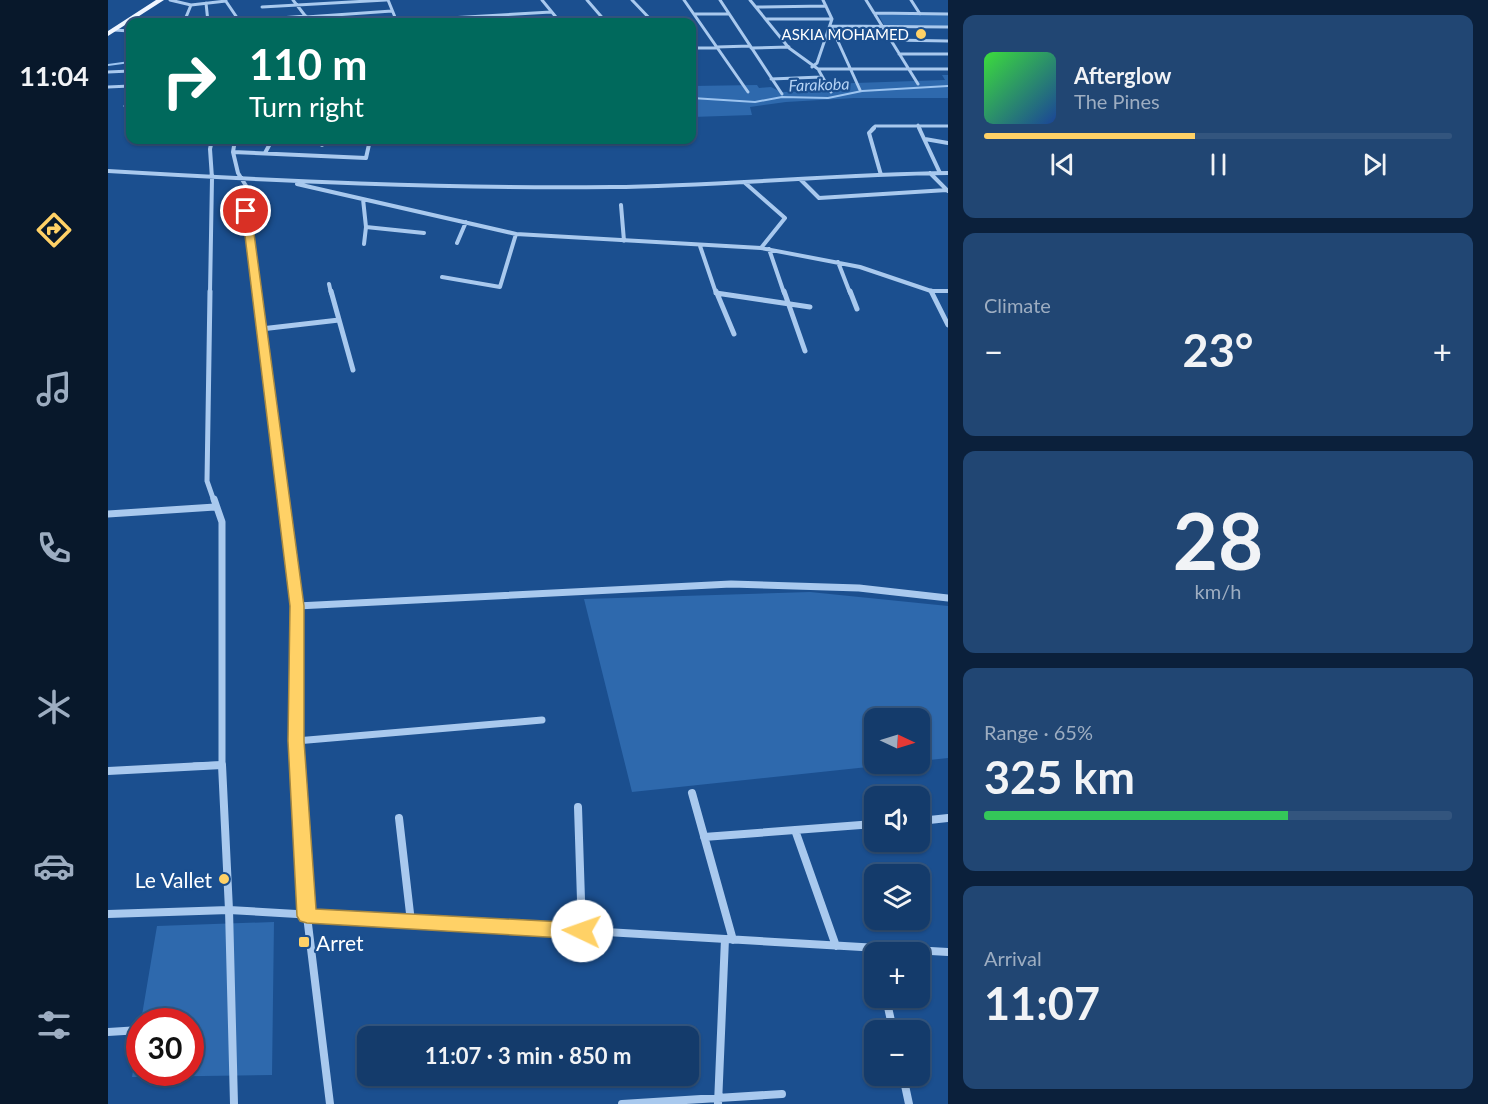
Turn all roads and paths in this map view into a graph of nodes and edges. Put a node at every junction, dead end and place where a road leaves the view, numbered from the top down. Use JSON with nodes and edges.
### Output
{"nodes":[{"id":1,"x":153,"y":0,"type":"edge"},
{"id":2,"x":161,"y":0,"type":"edge"},
{"id":3,"x":170,"y":0,"type":"edge"},
{"id":4,"x":292,"y":0,"type":"edge"},
{"id":5,"x":387,"y":0,"type":"edge"},
{"id":6,"x":542,"y":0,"type":"edge"},
{"id":7,"x":587,"y":0,"type":"edge"},
{"id":8,"x":632,"y":0,"type":"edge"},
{"id":9,"x":684,"y":0,"type":"edge"},
{"id":10,"x":720,"y":0,"type":"edge"},
{"id":11,"x":750,"y":0,"type":"edge"},
{"id":12,"x":823,"y":0,"type":"edge"},
{"id":13,"x":866,"y":0,"type":"edge"},
{"id":14,"x":911,"y":0,"type":"edge"},
{"id":15,"x":226,"y":1,"type":"edge"},
{"id":16,"x":352,"y":1,"type":"edge"},
{"id":17,"x":207,"y":3,"type":"junction"},
{"id":18,"x":191,"y":5,"type":"junction"},
{"id":19,"x":297,"y":5,"type":"junction"},
{"id":20,"x":826,"y":6,"type":"junction"},
{"id":21,"x":262,"y":7,"type":"dead end"},
{"id":22,"x":756,"y":7,"type":"junction"},
{"id":23,"x":393,"y":11,"type":"junction"},
{"id":24,"x":551,"y":12,"type":"junction"},
{"id":25,"x":874,"y":13,"type":"junction"},
{"id":26,"x":694,"y":14,"type":"junction"},
{"id":27,"x":728,"y":14,"type":"junction"},
{"id":28,"x":920,"y":14,"type":"junction"},
{"id":29,"x":948,"y":14,"type":"edge"},
{"id":30,"x":306,"y":16,"type":"junction"},
{"id":31,"x":474,"y":16,"type":"joint"},
{"id":32,"x":128,"y":18,"type":"edge"},
{"id":33,"x":131,"y":18,"type":"edge"},
{"id":34,"x":186,"y":18,"type":"edge"},
{"id":35,"x":208,"y":18,"type":"edge"},
{"id":36,"x":237,"y":18,"type":"edge"},
{"id":37,"x":284,"y":18,"type":"edge"},
{"id":38,"x":396,"y":18,"type":"edge"},
{"id":39,"x":448,"y":18,"type":"edge"},
{"id":40,"x":556,"y":18,"type":"edge"},
{"id":41,"x":603,"y":18,"type":"edge"},
{"id":42,"x":649,"y":18,"type":"edge"},
{"id":43,"x":126,"y":19,"type":"edge"},
{"id":44,"x":766,"y":19,"type":"junction"},
{"id":45,"x":832,"y":19,"type":"junction"},
{"id":46,"x":126,"y":21,"type":"edge"},
{"id":47,"x":696,"y":23,"type":"edge"},
{"id":48,"x":700,"y":23,"type":"junction"},
{"id":49,"x":831,"y":26,"type":"junction"},
{"id":50,"x":882,"y":26,"type":"junction"},
{"id":51,"x":948,"y":27,"type":"edge"},
{"id":52,"x":110,"y":31,"type":"edge"},
{"id":53,"x":126,"y":31,"type":"edge"},
{"id":54,"x":891,"y":40,"type":"junction"},
{"id":55,"x":948,"y":40,"type":"edge"},
{"id":56,"x":717,"y":47,"type":"junction"},
{"id":57,"x":750,"y":47,"type":"junction"},
{"id":58,"x":789,"y":47,"type":"junction"},
{"id":59,"x":696,"y":48,"type":"edge"},
{"id":60,"x":899,"y":54,"type":"junction"},
{"id":61,"x":948,"y":54,"type":"edge"},
{"id":62,"x":812,"y":67,"type":"junction"},
{"id":63,"x":818,"y":69,"type":"junction"},
{"id":64,"x":909,"y":69,"type":"junction"},
{"id":65,"x":948,"y":69,"type":"edge"},
{"id":66,"x":126,"y":70,"type":"edge"},
{"id":67,"x":850,"y":70,"type":"junction"},
{"id":68,"x":108,"y":72,"type":"edge"},
{"id":69,"x":820,"y":77,"type":"junction"},
{"id":70,"x":771,"y":79,"type":"junction"},
{"id":71,"x":918,"y":84,"type":"dead end"},
{"id":72,"x":126,"y":86,"type":"edge"},
{"id":73,"x":108,"y":87,"type":"edge"},
{"id":74,"x":860,"y":90,"type":"dead end"},
{"id":75,"x":748,"y":92,"type":"dead end"},
{"id":76,"x":831,"y":92,"type":"dead end"},
{"id":77,"x":782,"y":94,"type":"dead end"},
{"id":78,"x":918,"y":125,"type":"junction"},
{"id":79,"x":948,"y":126,"type":"edge"},
{"id":80,"x":925,"y":139,"type":"junction"},
{"id":81,"x":948,"y":143,"type":"edge"},
{"id":82,"x":211,"y":144,"type":"edge"},
{"id":83,"x":234,"y":144,"type":"edge"},
{"id":84,"x":270,"y":144,"type":"edge"},
{"id":85,"x":369,"y":144,"type":"edge"},
{"id":86,"x":233,"y":152,"type":"junction"},
{"id":87,"x":265,"y":153,"type":"junction"},
{"id":88,"x":108,"y":171,"type":"edge"},
{"id":89,"x":929,"y":173,"type":"junction"},
{"id":90,"x":940,"y":173,"type":"junction"},
{"id":91,"x":948,"y":173,"type":"edge"},
{"id":92,"x":880,"y":175,"type":"junction"},
{"id":93,"x":212,"y":178,"type":"junction"},
{"id":94,"x":242,"y":179,"type":"junction"},
{"id":95,"x":800,"y":179,"type":"junction"},
{"id":96,"x":282,"y":181,"type":"junction"},
{"id":97,"x":743,"y":182,"type":"junction"},
{"id":98,"x":948,"y":190,"type":"edge"},
{"id":99,"x":363,"y":199,"type":"junction"},
{"id":100,"x":621,"y":205,"type":"dead end"},
{"id":101,"x":466,"y":222,"type":"junction"},
{"id":102,"x":366,"y":227,"type":"junction"},
{"id":103,"x":424,"y":233,"type":"dead end"},
{"id":104,"x":516,"y":234,"type":"junction"},
{"id":105,"x":624,"y":241,"type":"junction"},
{"id":106,"x":457,"y":243,"type":"dead end"},
{"id":107,"x":364,"y":244,"type":"dead end"},
{"id":108,"x":700,"y":246,"type":"junction"},
{"id":109,"x":761,"y":248,"type":"junction"},
{"id":110,"x":769,"y":249,"type":"junction"},
{"id":111,"x":838,"y":262,"type":"junction"},
{"id":112,"x":442,"y":277,"type":"dead end"},
{"id":113,"x":329,"y":284,"type":"dead end"},
{"id":114,"x":931,"y":291,"type":"junction"},
{"id":115,"x":948,"y":291,"type":"edge"},
{"id":116,"x":716,"y":293,"type":"junction"},
{"id":117,"x":788,"y":304,"type":"junction"},
{"id":118,"x":810,"y":307,"type":"dead end"},
{"id":119,"x":857,"y":309,"type":"dead end"},
{"id":120,"x":339,"y":320,"type":"junction"},
{"id":121,"x":948,"y":325,"type":"edge"},
{"id":122,"x":261,"y":329,"type":"junction"},
{"id":123,"x":734,"y":334,"type":"dead end"},
{"id":124,"x":805,"y":351,"type":"dead end"},
{"id":125,"x":353,"y":370,"type":"dead end"},
{"id":126,"x":215,"y":507,"type":"junction"},
{"id":127,"x":108,"y":514,"type":"edge"},
{"id":128,"x":948,"y":598,"type":"edge"},
{"id":129,"x":297,"y":606,"type":"junction"},
{"id":130,"x":542,"y":720,"type":"dead end"},
{"id":131,"x":296,"y":741,"type":"junction"},
{"id":132,"x":222,"y":765,"type":"junction"},
{"id":133,"x":108,"y":771,"type":"edge"},
{"id":134,"x":692,"y":793,"type":"dead end"},
{"id":135,"x":578,"y":807,"type":"dead end"},
{"id":136,"x":399,"y":818,"type":"dead end"},
{"id":137,"x":948,"y":818,"type":"edge"},
{"id":138,"x":930,"y":819,"type":"edge"},
{"id":139,"x":864,"y":825,"type":"edge"},
{"id":140,"x":795,"y":830,"type":"junction"},
{"id":141,"x":704,"y":837,"type":"junction"},
{"id":142,"x":229,"y":910,"type":"junction"},
{"id":143,"x":108,"y":914,"type":"edge"},
{"id":144,"x":307,"y":916,"type":"junction"},
{"id":145,"x":411,"y":922,"type":"junction"},
{"id":146,"x":582,"y":931,"type":"junction"},
{"id":147,"x":729,"y":939,"type":"junction"},
{"id":148,"x":836,"y":946,"type":"junction"},
{"id":149,"x":864,"y":949,"type":"edge"},
{"id":150,"x":930,"y":952,"type":"edge"},
{"id":151,"x":948,"y":952,"type":"edge"},
{"id":152,"x":126,"y":1031,"type":"edge"},
{"id":153,"x":108,"y":1032,"type":"edge"},
{"id":154,"x":905,"y":1086,"type":"edge"},
{"id":155,"x":782,"y":1094,"type":"dead end"},
{"id":156,"x":718,"y":1101,"type":"edge"},
{"id":157,"x":234,"y":1104,"type":"edge"},
{"id":158,"x":330,"y":1104,"type":"edge"},
{"id":159,"x":622,"y":1104,"type":"edge"},
{"id":160,"x":909,"y":1104,"type":"edge"}],
"edges":[{"from":1,"to":32,"type":"main road"},
{"from":2,"to":33,"type":"main road"},
{"from":3,"to":18,"type":"street"},
{"from":4,"to":19,"type":"street"},
{"from":5,"to":16,"type":"street"},
{"from":5,"to":23,"type":"street"},
{"from":6,"to":24,"type":"street"},
{"from":7,"to":41,"type":"street"},
{"from":8,"to":42,"type":"street"},
{"from":9,"to":26,"type":"street"},
{"from":10,"to":27,"type":"street"},
{"from":11,"to":22,"type":"street"},
{"from":12,"to":20,"type":"street"},
{"from":13,"to":25,"type":"street"},
{"from":14,"to":28,"type":"street"},
{"from":15,"to":17,"type":"street"},
{"from":15,"to":36,"type":"street"},
{"from":16,"to":19,"type":"street"},
{"from":17,"to":18,"type":"street"},
{"from":17,"to":35,"type":"street"},
{"from":18,"to":34,"type":"street"},
{"from":19,"to":21,"type":"street"},
{"from":19,"to":30,"type":"street"},
{"from":20,"to":22,"type":"street"},
{"from":20,"to":45,"type":"street"},
{"from":22,"to":44,"type":"street"},
{"from":23,"to":30,"type":"street"},
{"from":23,"to":38,"type":"street"},
{"from":24,"to":31,"type":"street"},
{"from":24,"to":40,"type":"street"},
{"from":25,"to":28,"type":"street"},
{"from":25,"to":50,"type":"street"},
{"from":26,"to":27,"type":"street"},
{"from":26,"to":48,"type":"street"},
{"from":27,"to":57,"type":"street"},
{"from":28,"to":29,"type":"street"},
{"from":30,"to":37,"type":"street"},
{"from":31,"to":39,"type":"street"},
{"from":43,"to":52,"type":"main road"},
{"from":44,"to":45,"type":"street"},
{"from":44,"to":58,"type":"street"},
{"from":45,"to":49,"type":"street"},
{"from":46,"to":52,"type":"main road"},
{"from":47,"to":48,"type":"street"},
{"from":48,"to":56,"type":"street"},
{"from":49,"to":50,"type":"street"},
{"from":49,"to":62,"type":"street"},
{"from":49,"to":67,"type":"street"},
{"from":50,"to":51,"type":"street"},
{"from":50,"to":54,"type":"street"},
{"from":52,"to":53,"type":"street"},
{"from":54,"to":55,"type":"street"},
{"from":54,"to":60,"type":"street"},
{"from":56,"to":57,"type":"street"},
{"from":56,"to":59,"type":"street"},
{"from":56,"to":75,"type":"street"},
{"from":57,"to":58,"type":"street"},
{"from":57,"to":70,"type":"street"},
{"from":58,"to":62,"type":"street"},
{"from":60,"to":61,"type":"street"},
{"from":60,"to":64,"type":"street"},
{"from":62,"to":63,"type":"street"},
{"from":63,"to":67,"type":"street"},
{"from":63,"to":69,"type":"street"},
{"from":64,"to":65,"type":"street"},
{"from":64,"to":67,"type":"street"},
{"from":64,"to":71,"type":"street"},
{"from":66,"to":68,"type":"street"},
{"from":67,"to":74,"type":"street"},
{"from":69,"to":70,"type":"street"},
{"from":69,"to":76,"type":"street"},
{"from":70,"to":77,"type":"street"},
{"from":72,"to":73,"type":"street"},
{"from":78,"to":79,"type":"street"},
{"from":78,"to":80,"type":"street"},
{"from":78,"to":92,"type":"street"},
{"from":80,"to":81,"type":"street"},
{"from":80,"to":90,"type":"street"},
{"from":82,"to":93,"type":"street"},
{"from":83,"to":86,"type":"street"},
{"from":84,"to":87,"type":"street"},
{"from":85,"to":87,"type":"street"},
{"from":86,"to":87,"type":"street"},
{"from":86,"to":94,"type":"street"},
{"from":88,"to":93,"type":"street"},
{"from":89,"to":90,"type":"street"},
{"from":89,"to":92,"type":"street"},
{"from":89,"to":98,"type":"street"},
{"from":90,"to":91,"type":"street"},
{"from":92,"to":95,"type":"street"},
{"from":93,"to":94,"type":"street"},
{"from":93,"to":126,"type":"street"},
{"from":94,"to":96,"type":"street"},
{"from":94,"to":122,"type":"street"},
{"from":95,"to":97,"type":"street"},
{"from":95,"to":98,"type":"street"},
{"from":96,"to":97,"type":"street"},
{"from":96,"to":99,"type":"street"},
{"from":97,"to":109,"type":"street"},
{"from":99,"to":101,"type":"street"},
{"from":99,"to":102,"type":"street"},
{"from":100,"to":105,"type":"street"},
{"from":101,"to":104,"type":"street"},
{"from":101,"to":106,"type":"street"},
{"from":102,"to":103,"type":"street"},
{"from":102,"to":107,"type":"street"},
{"from":104,"to":105,"type":"street"},
{"from":104,"to":112,"type":"street"},
{"from":105,"to":108,"type":"street"},
{"from":108,"to":109,"type":"street"},
{"from":108,"to":116,"type":"street"},
{"from":109,"to":110,"type":"street"},
{"from":110,"to":111,"type":"street"},
{"from":110,"to":117,"type":"street"},
{"from":111,"to":114,"type":"street"},
{"from":111,"to":119,"type":"street"},
{"from":113,"to":120,"type":"street"},
{"from":114,"to":115,"type":"street"},
{"from":114,"to":121,"type":"street"},
{"from":116,"to":117,"type":"street"},
{"from":116,"to":123,"type":"street"},
{"from":117,"to":118,"type":"street"},
{"from":117,"to":124,"type":"street"},
{"from":120,"to":122,"type":"street"},
{"from":120,"to":125,"type":"street"},
{"from":122,"to":129,"type":"street"},
{"from":126,"to":127,"type":"street"},
{"from":126,"to":132,"type":"street"},
{"from":128,"to":129,"type":"street"},
{"from":129,"to":131,"type":"street"},
{"from":130,"to":131,"type":"street"},
{"from":131,"to":144,"type":"street"},
{"from":132,"to":133,"type":"street"},
{"from":132,"to":142,"type":"street"},
{"from":134,"to":141,"type":"street"},
{"from":135,"to":146,"type":"street"},
{"from":136,"to":145,"type":"street"},
{"from":137,"to":138,"type":"street"},
{"from":139,"to":140,"type":"street"},
{"from":140,"to":141,"type":"street"},
{"from":140,"to":148,"type":"street"},
{"from":141,"to":147,"type":"street"},
{"from":142,"to":143,"type":"street"},
{"from":142,"to":144,"type":"street"},
{"from":142,"to":157,"type":"street"},
{"from":144,"to":145,"type":"street"},
{"from":144,"to":158,"type":"street"},
{"from":145,"to":146,"type":"street"},
{"from":146,"to":147,"type":"street"},
{"from":147,"to":148,"type":"street"},
{"from":147,"to":156,"type":"street"},
{"from":148,"to":149,"type":"street"},
{"from":150,"to":151,"type":"street"},
{"from":152,"to":153,"type":"street"},
{"from":154,"to":160,"type":"street"},
{"from":155,"to":156,"type":"street"},
{"from":156,"to":159,"type":"street"}]}
